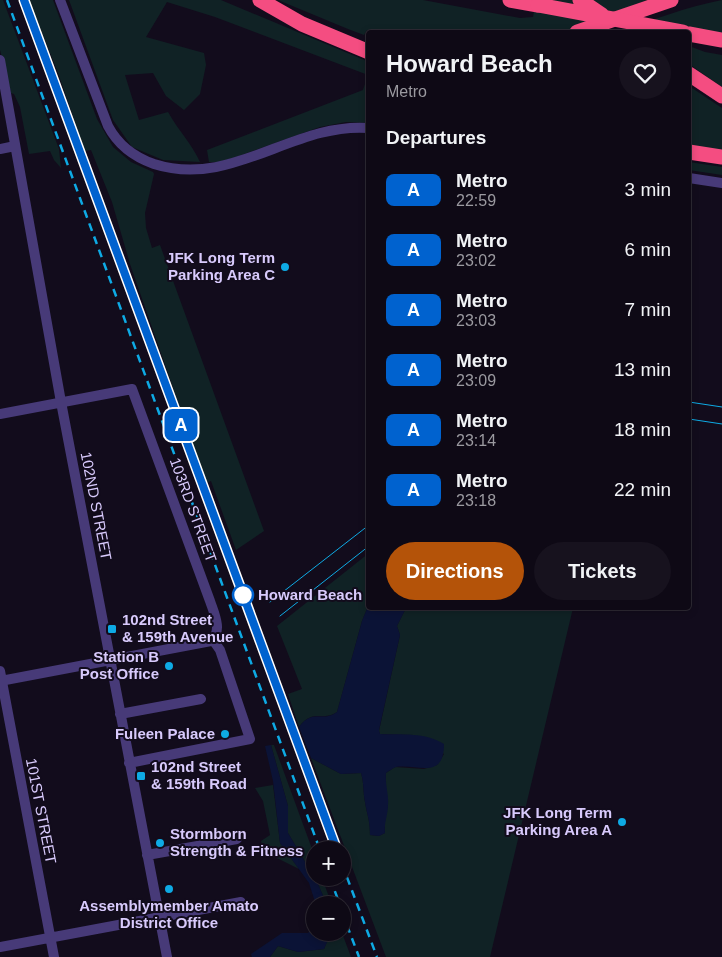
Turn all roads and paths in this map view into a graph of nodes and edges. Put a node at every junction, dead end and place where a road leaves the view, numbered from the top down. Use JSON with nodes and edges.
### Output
{"nodes":[{"id":1,"x":60,"y":0,"type":"edge"},
{"id":2,"x":260,"y":0,"type":"edge"},
{"id":3,"x":264,"y":0,"type":"edge"},
{"id":4,"x":510,"y":0,"type":"edge"},
{"id":5,"x":580,"y":0,"type":"edge"},
{"id":6,"x":671,"y":0,"type":"edge"},
{"id":7,"x":583,"y":30,"type":"edge"},
{"id":8,"x":624,"y":30,"type":"edge"},
{"id":9,"x":672,"y":30,"type":"edge"},
{"id":10,"x":691,"y":34,"type":"edge"},
{"id":11,"x":366,"y":39,"type":"edge"},
{"id":12,"x":722,"y":40,"type":"edge"},
{"id":13,"x":366,"y":51,"type":"edge"},
{"id":14,"x":0,"y":60,"type":"edge"},
{"id":15,"x":691,"y":75,"type":"edge"},
{"id":16,"x":722,"y":95,"type":"edge"},
{"id":17,"x":366,"y":128,"type":"edge"},
{"id":18,"x":15,"y":146,"type":"junction"},
{"id":19,"x":0,"y":149,"type":"edge"},
{"id":20,"x":691,"y":152,"type":"edge"},
{"id":21,"x":722,"y":157,"type":"edge"},
{"id":22,"x":691,"y":178,"type":"edge"},
{"id":23,"x":722,"y":183,"type":"edge"},
{"id":24,"x":61,"y":402,"type":"junction"},
{"id":25,"x":0,"y":414,"type":"edge"},
{"id":26,"x":212,"y":640,"type":"junction"},
{"id":27,"x":110,"y":660,"type":"junction"},
{"id":28,"x":1,"y":678,"type":"edge"},
{"id":29,"x":201,"y":699,"type":"dead end"},
{"id":30,"x":120,"y":714,"type":"junction"},
{"id":31,"x":129,"y":763,"type":"junction"},
{"id":32,"x":237,"y":839,"type":"dead end"},
{"id":33,"x":147,"y":856,"type":"junction"},
{"id":34,"x":240,"y":902,"type":"dead end"},
{"id":35,"x":159,"y":918,"type":"junction"},
{"id":36,"x":50,"y":938,"type":"junction"},
{"id":37,"x":0,"y":948,"type":"edge"},
{"id":38,"x":54,"y":957,"type":"edge"},
{"id":39,"x":167,"y":957,"type":"edge"}],
"edges":[{"from":1,"to":17,"type":"street"},
{"from":2,"to":13,"type":"highway"},
{"from":3,"to":11,"type":"highway"},
{"from":4,"to":9,"type":"highway","bridge":true},
{"from":5,"to":8,"type":"highway","bridge":true},
{"from":6,"to":7,"type":"highway"},
{"from":10,"to":12,"type":"highway"},
{"from":14,"to":18,"type":"street","name":"102ND STREET"},
{"from":15,"to":16,"type":"highway"},
{"from":18,"to":19,"type":"street"},
{"from":18,"to":24,"type":"street","name":"102ND STREET"},
{"from":20,"to":21,"type":"highway"},
{"from":22,"to":23,"type":"street"},
{"from":24,"to":25,"type":"street"},
{"from":24,"to":26,"type":"street","name":"103RD STREET"},
{"from":24,"to":27,"type":"street","name":"102ND STREET"},
{"from":26,"to":27,"type":"street"},
{"from":26,"to":31,"type":"street"},
{"from":27,"to":28,"type":"street"},
{"from":27,"to":30,"type":"street","name":"102ND STREET"},
{"from":28,"to":36,"type":"street","name":"101ST STREET"},
{"from":29,"to":30,"type":"street"},
{"from":30,"to":31,"type":"street","name":"102ND STREET"},
{"from":31,"to":33,"type":"street","name":"102ND STREET"},
{"from":32,"to":33,"type":"street"},
{"from":33,"to":35,"type":"street","name":"102ND STREET"},
{"from":34,"to":35,"type":"street"},
{"from":35,"to":36,"type":"street"},
{"from":35,"to":39,"type":"street","name":"102ND STREET"},
{"from":36,"to":37,"type":"street"},
{"from":36,"to":38,"type":"street","name":"101ST STREET"}]}
